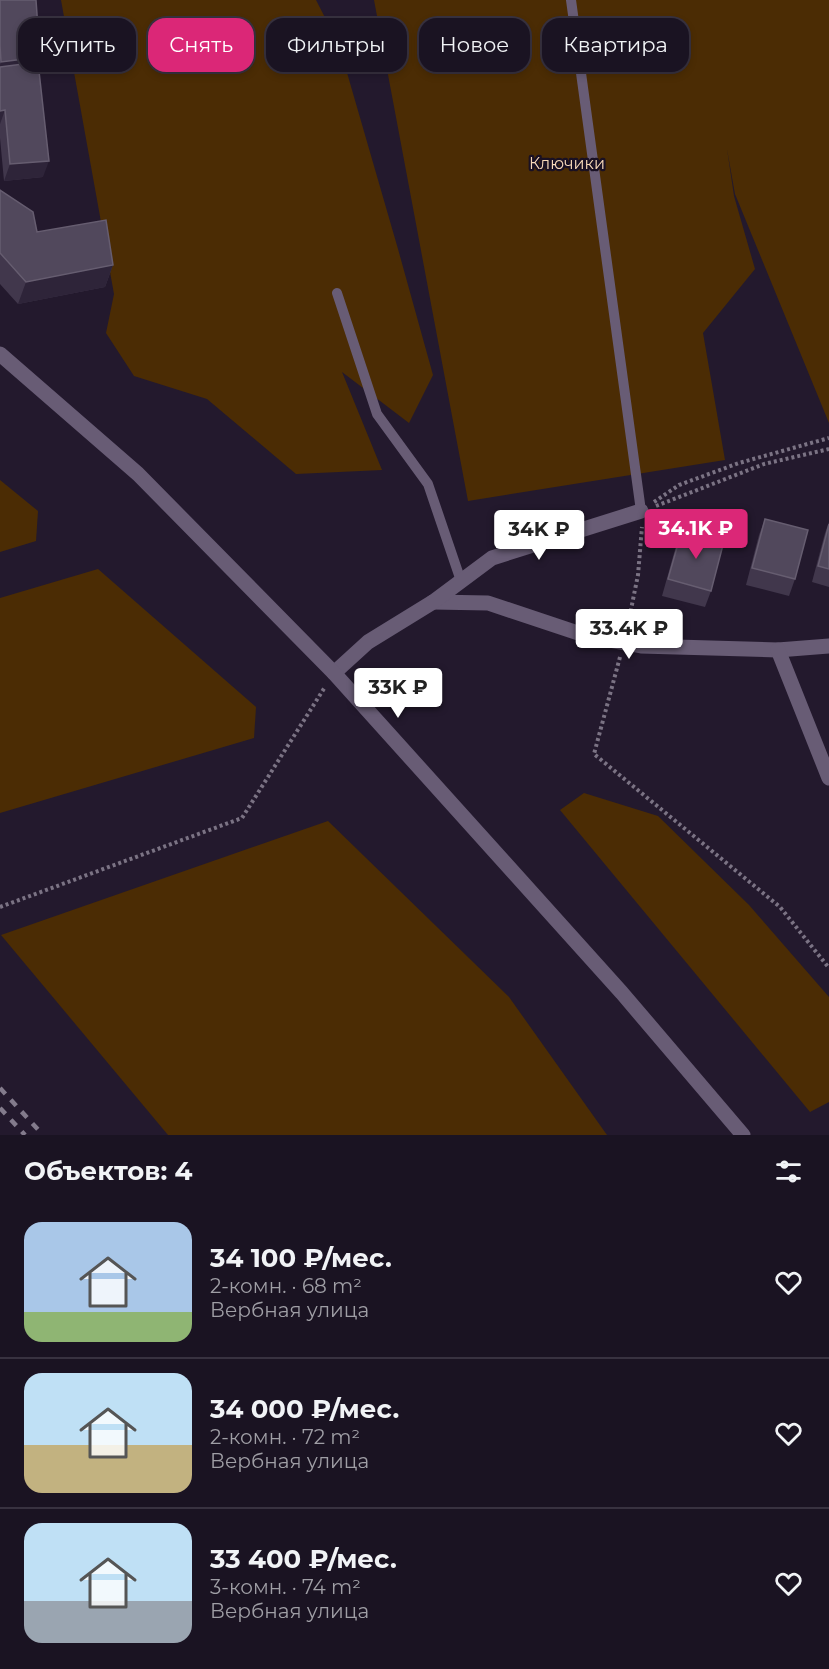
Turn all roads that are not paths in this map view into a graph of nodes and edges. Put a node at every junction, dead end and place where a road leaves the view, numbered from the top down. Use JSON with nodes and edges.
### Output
{"nodes":[{"id":1,"x":571,"y":0,"type":"edge"},
{"id":2,"x":337,"y":293,"type":"dead end"},
{"id":3,"x":0,"y":354,"type":"edge"},
{"id":4,"x":641,"y":511,"type":"joint"},
{"id":5,"x":461,"y":581,"type":"junction"},
{"id":6,"x":433,"y":602,"type":"junction"},
{"id":7,"x":829,"y":646,"type":"edge"},
{"id":8,"x":778,"y":650,"type":"junction"},
{"id":9,"x":334,"y":673,"type":"junction"},
{"id":10,"x":829,"y":778,"type":"edge"},
{"id":11,"x":743,"y":1135,"type":"edge"}],
"edges":[{"from":1,"to":4,"type":"lane"},
{"from":2,"to":5,"type":"lane"},
{"from":3,"to":9,"type":"main road"},
{"from":4,"to":5,"type":"main road"},
{"from":5,"to":6,"type":"main road"},
{"from":6,"to":8,"type":"main road"},
{"from":6,"to":9,"type":"main road"},
{"from":7,"to":8,"type":"main road"},
{"from":8,"to":10,"type":"main road"},
{"from":9,"to":11,"type":"main road"}]}
